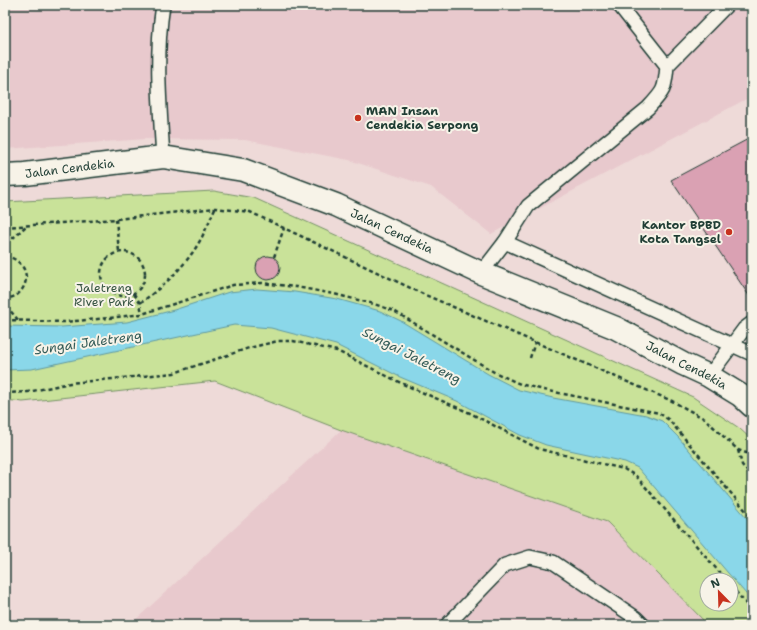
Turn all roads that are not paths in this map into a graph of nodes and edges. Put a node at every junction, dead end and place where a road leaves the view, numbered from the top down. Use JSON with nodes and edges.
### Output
{"nodes":[{"id":1,"x":163,"y":5,"type":"edge"},
{"id":2,"x":618,"y":5,"type":"edge"},
{"id":3,"x":727,"y":5,"type":"edge"},
{"id":4,"x":667,"y":66,"type":"junction"},
{"id":5,"x":163,"y":157,"type":"junction"},
{"id":6,"x":5,"y":175,"type":"edge"},
{"id":7,"x":505,"y":242,"type":"junction"},
{"id":8,"x":481,"y":273,"type":"junction"},
{"id":9,"x":752,"y":322,"type":"edge"},
{"id":10,"x":732,"y":346,"type":"junction"},
{"id":11,"x":752,"y":354,"type":"edge"},
{"id":12,"x":709,"y":376,"type":"junction"},
{"id":13,"x":752,"y":406,"type":"edge"},
{"id":14,"x":447,"y":625,"type":"edge"},
{"id":15,"x":643,"y":625,"type":"edge"}],
"edges":[{"from":1,"to":5,"type":"lane"},
{"from":2,"to":4,"type":"lane"},
{"from":3,"to":4,"type":"lane"},
{"from":4,"to":7,"type":"lane"},
{"from":5,"to":6,"type":"street","name":"Jalan Cendekia"},
{"from":5,"to":8,"type":"street","name":"Jalan Cendekia"},
{"from":7,"to":8,"type":"lane"},
{"from":7,"to":10,"type":"lane"},
{"from":8,"to":12,"type":"street","name":"Jalan Cendekia"},
{"from":9,"to":10,"type":"lane"},
{"from":10,"to":11,"type":"lane"},
{"from":10,"to":12,"type":"lane"},
{"from":12,"to":13,"type":"street","name":"Jalan Cendekia"},
{"from":14,"to":15,"type":"lane"}]}
